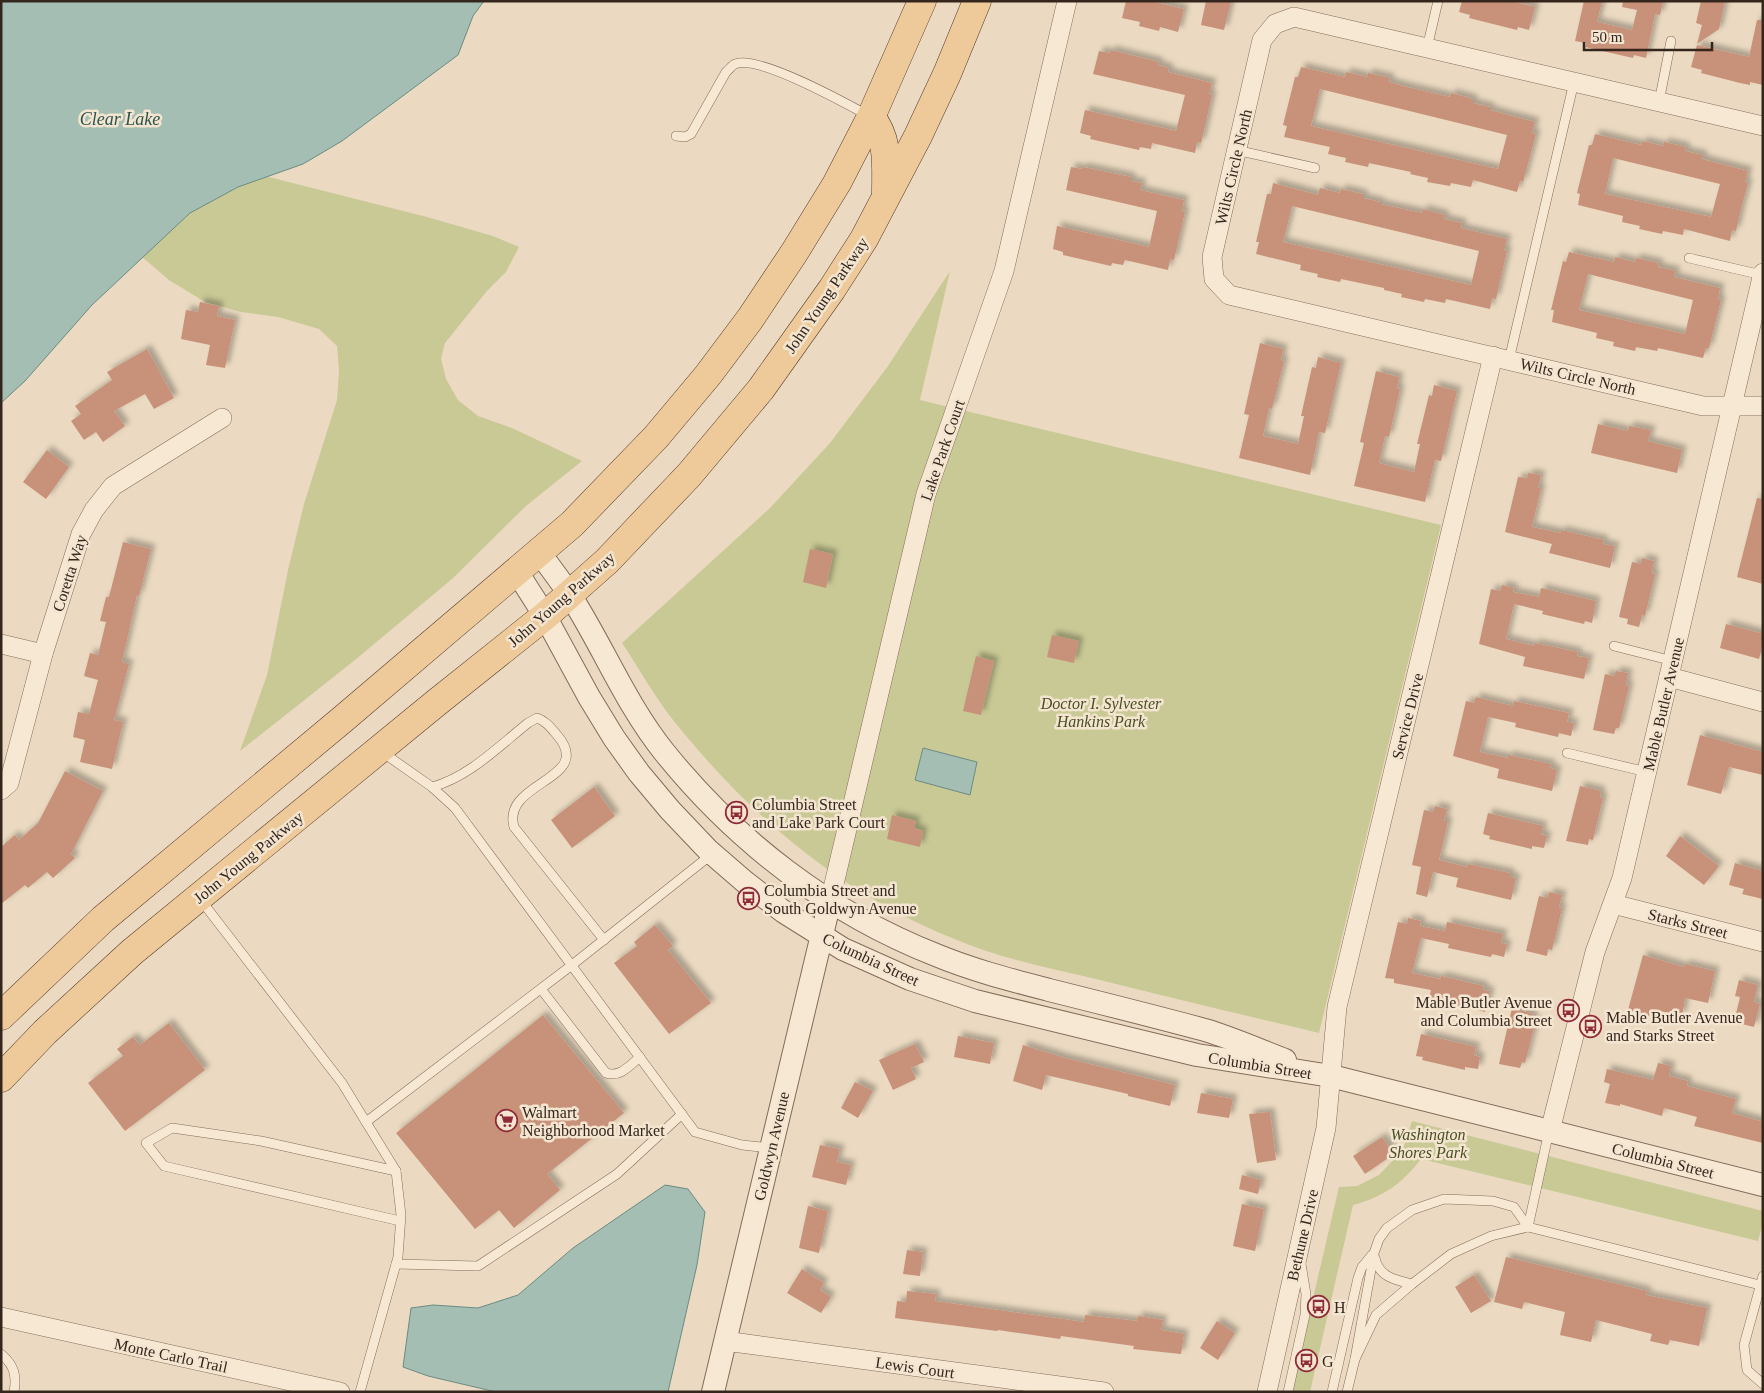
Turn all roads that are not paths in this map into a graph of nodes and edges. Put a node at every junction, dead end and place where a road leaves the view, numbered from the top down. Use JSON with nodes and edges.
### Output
{"nodes":[{"id":1,"x":922,"y":1,"type":"edge"},
{"id":2,"x":977,"y":1,"type":"edge"},
{"id":3,"x":1067,"y":1,"type":"edge"},
{"id":4,"x":1438,"y":1,"type":"edge"},
{"id":5,"x":1671,"y":41,"type":"dead end"},
{"id":6,"x":1427,"y":48,"type":"junction"},
{"id":7,"x":1574,"y":82,"type":"junction"},
{"id":8,"x":1659,"y":102,"type":"junction"},
{"id":9,"x":871,"y":117,"type":"junction"},
{"id":10,"x":1763,"y":126,"type":"edge"},
{"id":11,"x":676,"y":136,"type":"dead end"},
{"id":12,"x":1236,"y":150,"type":"junction"},
{"id":13,"x":1315,"y":168,"type":"dead end"},
{"id":14,"x":886,"y":198,"type":"junction"},
{"id":15,"x":1689,"y":258,"type":"dead end"},
{"id":16,"x":1762,"y":274,"type":"edge"},
{"id":17,"x":1501,"y":358,"type":"junction"},
{"id":18,"x":1763,"y":406,"type":"edge"},
{"id":19,"x":1732,"y":407,"type":"junction"},
{"id":20,"x":222,"y":418,"type":"dead end"},
{"id":21,"x":539,"y":552,"type":"junction"},
{"id":22,"x":517,"y":572,"type":"junction"},
{"id":23,"x":570,"y":595,"type":"junction"},
{"id":24,"x":546,"y":616,"type":"junction"},
{"id":25,"x":1,"y":644,"type":"edge"},
{"id":26,"x":1614,"y":646,"type":"dead end"},
{"id":27,"x":42,"y":654,"type":"junction"},
{"id":28,"x":1671,"y":669,"type":"junction"},
{"id":29,"x":1763,"y":702,"type":"edge"},
{"id":30,"x":379,"y":750,"type":"junction"},
{"id":31,"x":1567,"y":752,"type":"dead end"},
{"id":32,"x":1647,"y":772,"type":"junction"},
{"id":33,"x":432,"y":787,"type":"junction"},
{"id":34,"x":1,"y":790,"type":"edge"},
{"id":35,"x":712,"y":854,"type":"junction"},
{"id":36,"x":198,"y":897,"type":"junction"},
{"id":37,"x":830,"y":901,"type":"junction"},
{"id":38,"x":1613,"y":904,"type":"junction"},
{"id":39,"x":821,"y":936,"type":"junction"},
{"id":40,"x":604,"y":940,"type":"junction"},
{"id":41,"x":1763,"y":942,"type":"edge"},
{"id":42,"x":572,"y":965,"type":"junction"},
{"id":43,"x":541,"y":989,"type":"junction"},
{"id":44,"x":1,"y":1016,"type":"edge"},
{"id":45,"x":640,"y":1057,"type":"junction"},
{"id":46,"x":1331,"y":1076,"type":"junction"},
{"id":47,"x":1,"y":1078,"type":"edge"},
{"id":48,"x":682,"y":1114,"type":"junction"},
{"id":49,"x":366,"y":1122,"type":"junction"},
{"id":50,"x":1550,"y":1131,"type":"junction"},
{"id":51,"x":770,"y":1148,"type":"junction"},
{"id":52,"x":396,"y":1171,"type":"junction"},
{"id":53,"x":1763,"y":1185,"type":"edge"},
{"id":54,"x":400,"y":1221,"type":"junction"},
{"id":55,"x":1528,"y":1227,"type":"junction"},
{"id":56,"x":1299,"y":1248,"type":"junction"},
{"id":57,"x":1374,"y":1253,"type":"junction"},
{"id":58,"x":396,"y":1264,"type":"junction"},
{"id":59,"x":1762,"y":1280,"type":"edge"},
{"id":60,"x":1412,"y":1284,"type":"junction"},
{"id":61,"x":1,"y":1317,"type":"edge"},
{"id":62,"x":725,"y":1341,"type":"junction"},
{"id":63,"x":1,"y":1354,"type":"edge"},
{"id":64,"x":1355,"y":1359,"type":"junction"},
{"id":65,"x":1763,"y":1384,"type":"edge"},
{"id":66,"x":14,"y":1392,"type":"edge"},
{"id":67,"x":340,"y":1392,"type":"edge"},
{"id":68,"x":360,"y":1392,"type":"edge"},
{"id":69,"x":713,"y":1392,"type":"edge"},
{"id":70,"x":1104,"y":1392,"type":"edge"},
{"id":71,"x":1267,"y":1392,"type":"edge"},
{"id":72,"x":1288,"y":1392,"type":"edge"},
{"id":73,"x":1332,"y":1392,"type":"edge"},
{"id":74,"x":1347,"y":1392,"type":"edge"}],
"edges":[{"from":1,"to":9,"type":"main road"},
{"from":2,"to":14,"type":"main road","name":"John Young Parkway"},
{"from":3,"to":37,"type":"street","name":"Lake Park Court"},
{"from":4,"to":6,"type":"lane"},
{"from":5,"to":8,"type":"lane"},
{"from":6,"to":7,"type":"street","name":"Wilts Circle North"},
{"from":6,"to":12,"type":"street","name":"Wilts Circle North"},
{"from":7,"to":8,"type":"street","name":"Wilts Circle North"},
{"from":7,"to":17,"type":"lane"},
{"from":8,"to":10,"type":"street","name":"Wilts Circle North"},
{"from":9,"to":11,"type":"lane"},
{"from":9,"to":14,"type":"main road"},
{"from":9,"to":21,"type":"main road"},
{"from":12,"to":13,"type":"lane"},
{"from":12,"to":17,"type":"street","name":"Wilts Circle North"},
{"from":14,"to":23,"type":"main road","name":"John Young Parkway"},
{"from":15,"to":16,"type":"lane"},
{"from":16,"to":19,"type":"street","name":"Mable Butler Avenue"},
{"from":17,"to":19,"type":"street","name":"Wilts Circle North"},
{"from":17,"to":46,"type":"street","name":"Service Drive"},
{"from":18,"to":19,"type":"street","name":"Wilts Circle North"},
{"from":19,"to":28,"type":"street","name":"Mable Butler Avenue"},
{"from":20,"to":27,"type":"street","name":"Coretta Way"},
{"from":21,"to":22,"type":"main road"},
{"from":21,"to":23,"type":"street","name":"Columbia Street"},
{"from":22,"to":24,"type":"street","name":"Columbia Street"},
{"from":22,"to":44,"type":"main road"},
{"from":23,"to":24,"type":"main road","name":"John Young Parkway"},
{"from":23,"to":37,"type":"street","name":"Columbia Street"},
{"from":24,"to":30,"type":"main road","name":"John Young Parkway"},
{"from":24,"to":35,"type":"street","name":"Columbia Street"},
{"from":25,"to":27,"type":"street"},
{"from":26,"to":28,"type":"lane"},
{"from":27,"to":34,"type":"street","name":"Coretta Way"},
{"from":28,"to":29,"type":"street"},
{"from":28,"to":32,"type":"street","name":"Mable Butler Avenue"},
{"from":30,"to":33,"type":"lane"},
{"from":30,"to":36,"type":"main road","name":"John Young Parkway"},
{"from":31,"to":32,"type":"lane"},
{"from":32,"to":38,"type":"street","name":"Mable Butler Avenue"},
{"from":33,"to":40,"type":"lane"},
{"from":33,"to":42,"type":"lane"},
{"from":35,"to":39,"type":"street","name":"Columbia Street"},
{"from":35,"to":40,"type":"lane"},
{"from":36,"to":47,"type":"main road","name":"John Young Parkway"},
{"from":36,"to":49,"type":"lane"},
{"from":37,"to":39,"type":"street","name":"Goldwyn Avenue"},
{"from":37,"to":46,"type":"street","name":"Columbia Street"},
{"from":38,"to":41,"type":"street","name":"Starks Street"},
{"from":38,"to":50,"type":"street","name":"Mable Butler Avenue"},
{"from":39,"to":46,"type":"street","name":"Columbia Street"},
{"from":39,"to":51,"type":"street","name":"Goldwyn Avenue"},
{"from":40,"to":42,"type":"lane"},
{"from":42,"to":43,"type":"lane"},
{"from":42,"to":45,"type":"lane"},
{"from":43,"to":45,"type":"lane"},
{"from":43,"to":49,"type":"lane"},
{"from":45,"to":48,"type":"lane"},
{"from":46,"to":50,"type":"street","name":"Columbia Street"},
{"from":46,"to":56,"type":"street","name":"Bethune Drive"},
{"from":48,"to":51,"type":"lane"},
{"from":48,"to":58,"type":"lane"},
{"from":49,"to":52,"type":"lane"},
{"from":50,"to":53,"type":"street","name":"Columbia Street"},
{"from":50,"to":55,"type":"lane"},
{"from":51,"to":62,"type":"street","name":"Goldwyn Avenue"},
{"from":52,"to":54,"type":"lane"},
{"from":52,"to":54,"type":"lane"},
{"from":54,"to":58,"type":"lane"},
{"from":55,"to":57,"type":"lane"},
{"from":55,"to":59,"type":"lane"},
{"from":55,"to":60,"type":"lane"},
{"from":56,"to":71,"type":"street","name":"Bethune Drive"},
{"from":56,"to":72,"type":"lane"},
{"from":57,"to":60,"type":"lane"},
{"from":57,"to":64,"type":"lane"},
{"from":57,"to":73,"type":"lane"},
{"from":58,"to":68,"type":"lane"},
{"from":59,"to":65,"type":"lane"},
{"from":60,"to":64,"type":"lane"},
{"from":61,"to":67,"type":"street","name":"Monte Carlo Trail"},
{"from":62,"to":69,"type":"street","name":"Goldwyn Avenue"},
{"from":62,"to":70,"type":"street","name":"Lewis Court"},
{"from":63,"to":66,"type":"lane"},
{"from":64,"to":74,"type":"lane"}]}
